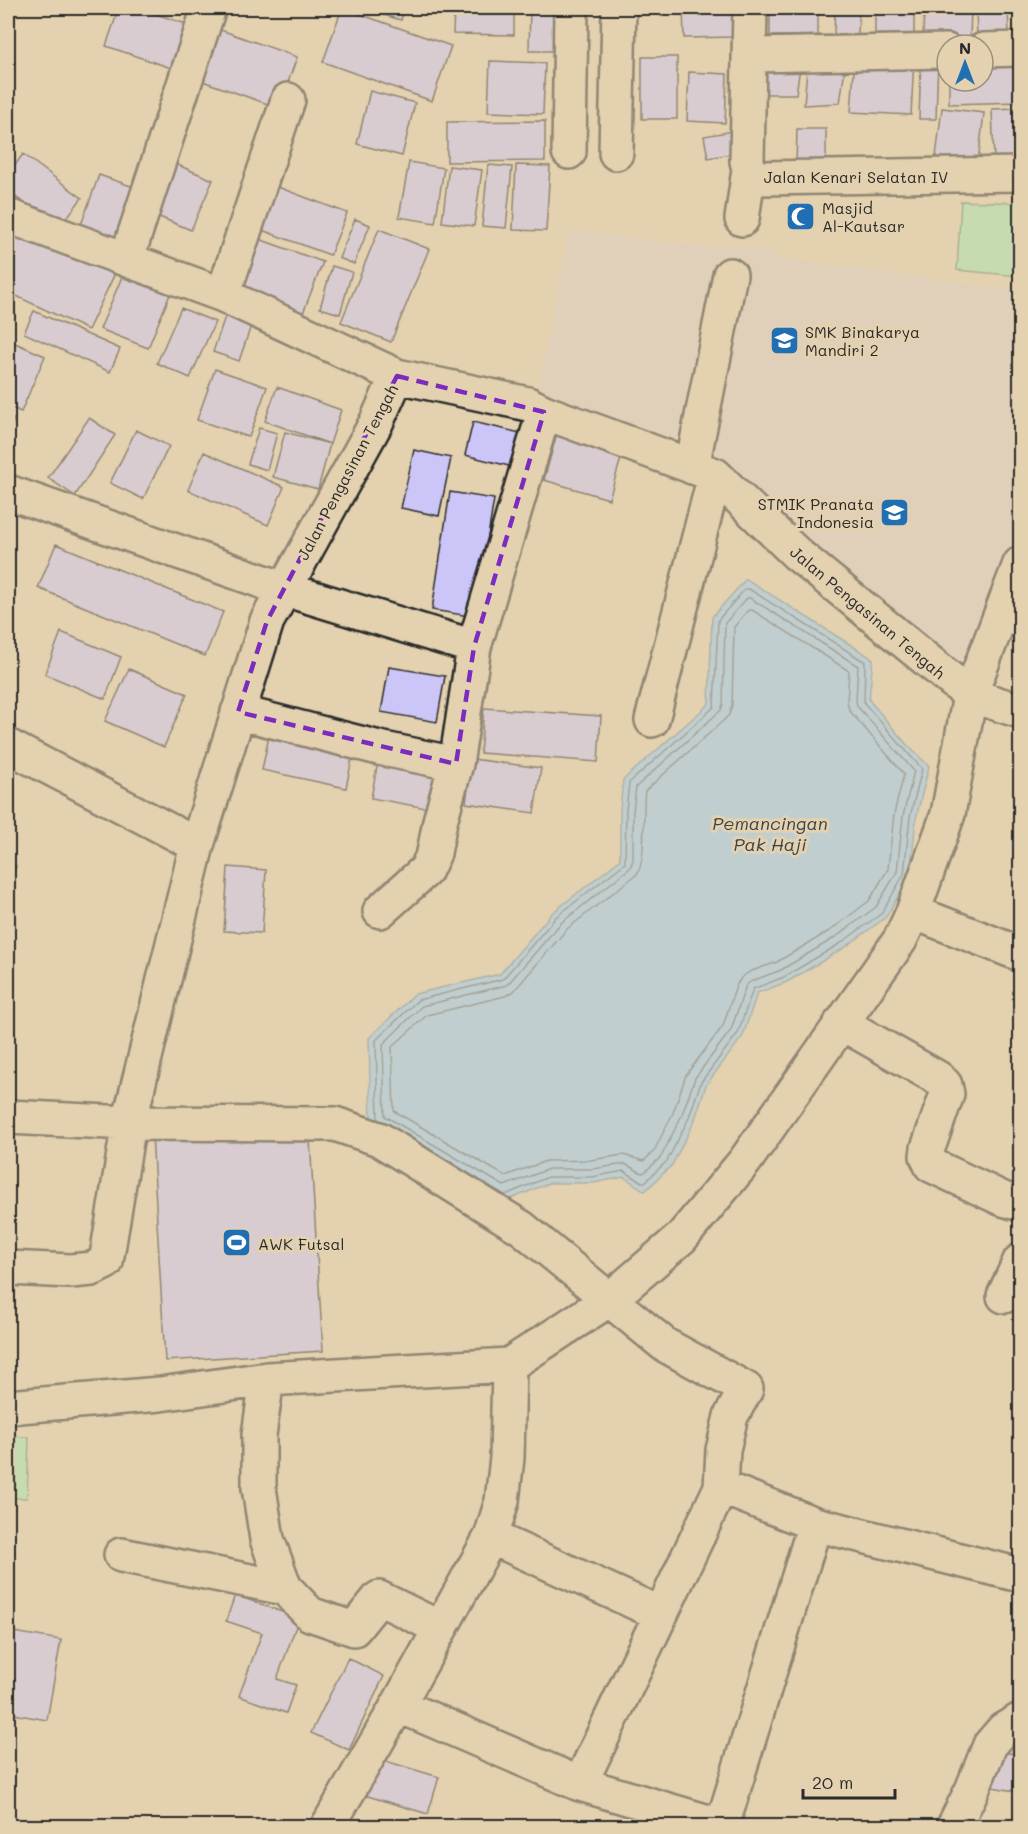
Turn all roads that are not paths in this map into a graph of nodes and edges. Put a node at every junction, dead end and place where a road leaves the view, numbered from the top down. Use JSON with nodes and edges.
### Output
{"nodes":[{"id":1,"x":209,"y":8,"type":"edge"},
{"id":2,"x":571,"y":8,"type":"edge"},
{"id":3,"x":619,"y":8,"type":"edge"},
{"id":4,"x":750,"y":8,"type":"edge"},
{"id":5,"x":1020,"y":49,"type":"edge"},
{"id":6,"x":995,"y":50,"type":"edge"},
{"id":7,"x":935,"y":51,"type":"edge"},
{"id":8,"x":749,"y":55,"type":"junction"},
{"id":9,"x":288,"y":100,"type":"dead end"},
{"id":10,"x":569,"y":152,"type":"dead end"},
{"id":11,"x":616,"y":153,"type":"dead end"},
{"id":12,"x":749,"y":169,"type":"junction"},
{"id":13,"x":1020,"y":174,"type":"edge"},
{"id":14,"x":8,"y":216,"type":"edge"},
{"id":15,"x":742,"y":219,"type":"dead end"},
{"id":16,"x":127,"y":258,"type":"junction"},
{"id":17,"x":730,"y":275,"type":"dead end"},
{"id":18,"x":223,"y":294,"type":"junction"},
{"id":19,"x":398,"y":376,"type":"junction"},
{"id":20,"x":544,"y":412,"type":"junction"},
{"id":21,"x":703,"y":471,"type":"junction"},
{"id":22,"x":8,"y":492,"type":"edge"},
{"id":23,"x":1020,"y":564,"type":"edge"},
{"id":24,"x":284,"y":589,"type":"junction"},
{"id":25,"x":474,"y":647,"type":"junction"},
{"id":26,"x":970,"y":696,"type":"junction"},
{"id":27,"x":1020,"y":711,"type":"edge"},
{"id":28,"x":238,"y":712,"type":"junction"},
{"id":29,"x":652,"y":720,"type":"dead end"},
{"id":30,"x":8,"y":746,"type":"edge"},
{"id":31,"x":456,"y":764,"type":"junction"},
{"id":32,"x":197,"y":845,"type":"junction"},
{"id":33,"x":380,"y":911,"type":"dead end"},
{"id":34,"x":913,"y":912,"type":"junction"},
{"id":35,"x":1020,"y":954,"type":"edge"},
{"id":36,"x":842,"y":1023,"type":"junction"},
{"id":37,"x":8,"y":1117,"type":"edge"},
{"id":38,"x":129,"y":1124,"type":"junction"},
{"id":39,"x":1020,"y":1204,"type":"edge"},
{"id":40,"x":1020,"y":1261,"type":"edge"},
{"id":41,"x":8,"y":1268,"type":"edge"},
{"id":42,"x":1004,"y":1296,"type":"dead end"},
{"id":43,"x":610,"y":1299,"type":"junction"},
{"id":44,"x":509,"y":1365,"type":"junction"},
{"id":45,"x":267,"y":1379,"type":"junction"},
{"id":46,"x":8,"y":1407,"type":"edge"},
{"id":47,"x":721,"y":1487,"type":"junction"},
{"id":48,"x":816,"y":1524,"type":"junction"},
{"id":49,"x":491,"y":1537,"type":"junction"},
{"id":50,"x":121,"y":1555,"type":"dead end"},
{"id":51,"x":1020,"y":1575,"type":"edge"},
{"id":52,"x":285,"y":1587,"type":"junction"},
{"id":53,"x":661,"y":1614,"type":"junction"},
{"id":54,"x":440,"y":1628,"type":"junction"},
{"id":55,"x":398,"y":1705,"type":"junction"},
{"id":56,"x":1020,"y":1720,"type":"edge"},
{"id":57,"x":580,"y":1784,"type":"junction"},
{"id":58,"x":722,"y":1826,"type":"edge"},
{"id":59,"x":328,"y":1827,"type":"edge"},
{"id":60,"x":954,"y":1827,"type":"edge"}],
"edges":[{"from":1,"to":16,"type":"street"},
{"from":2,"to":10,"type":"street"},
{"from":3,"to":11,"type":"street"},
{"from":4,"to":8,"type":"street","name":"Jalan Kenari Selatan IV"},
{"from":5,"to":6,"type":"street"},
{"from":7,"to":8,"type":"street"},
{"from":8,"to":12,"type":"street","name":"Jalan Kenari Selatan IV"},
{"from":9,"to":18,"type":"street"},
{"from":12,"to":13,"type":"street","name":"Jalan Kenari Selatan IV"},
{"from":12,"to":15,"type":"street"},
{"from":14,"to":16,"type":"street"},
{"from":16,"to":18,"type":"street"},
{"from":17,"to":21,"type":"street"},
{"from":18,"to":19,"type":"street"},
{"from":19,"to":20,"type":"street","name":"Jalan Pengasinan Tengah"},
{"from":19,"to":24,"type":"street","name":"Jalan Pengasinan Tengah"},
{"from":20,"to":21,"type":"street","name":"Jalan Pengasinan Tengah"},
{"from":20,"to":25,"type":"street"},
{"from":21,"to":26,"type":"street","name":"Jalan Pengasinan Tengah"},
{"from":21,"to":29,"type":"street"},
{"from":22,"to":24,"type":"street"},
{"from":23,"to":26,"type":"street"},
{"from":24,"to":25,"type":"street"},
{"from":24,"to":28,"type":"street","name":"Jalan Pengasinan Tengah"},
{"from":25,"to":31,"type":"street"},
{"from":26,"to":27,"type":"street","name":"Jalan Pengasinan Tengah"},
{"from":26,"to":34,"type":"street"},
{"from":28,"to":31,"type":"street"},
{"from":28,"to":32,"type":"street","name":"Jalan Pengasinan Tengah"},
{"from":30,"to":32,"type":"street"},
{"from":31,"to":33,"type":"street"},
{"from":32,"to":38,"type":"street","name":"Jalan Pengasinan Tengah"},
{"from":34,"to":35,"type":"street"},
{"from":34,"to":36,"type":"street"},
{"from":36,"to":39,"type":"street"},
{"from":36,"to":43,"type":"street"},
{"from":37,"to":38,"type":"street"},
{"from":38,"to":41,"type":"street","name":"Jalan Pengasinan Tengah"},
{"from":38,"to":43,"type":"street"},
{"from":40,"to":42,"type":"street"},
{"from":43,"to":44,"type":"street"},
{"from":43,"to":47,"type":"street"},
{"from":44,"to":45,"type":"street"},
{"from":44,"to":49,"type":"street"},
{"from":45,"to":46,"type":"street"},
{"from":45,"to":52,"type":"street"},
{"from":47,"to":48,"type":"street"},
{"from":47,"to":53,"type":"street"},
{"from":48,"to":51,"type":"street"},
{"from":48,"to":58,"type":"street"},
{"from":49,"to":53,"type":"street"},
{"from":49,"to":54,"type":"street"},
{"from":50,"to":52,"type":"street"},
{"from":52,"to":54,"type":"street"},
{"from":53,"to":57,"type":"street"},
{"from":54,"to":55,"type":"street"},
{"from":55,"to":57,"type":"street"},
{"from":55,"to":59,"type":"street"},
{"from":56,"to":60,"type":"street"},
{"from":57,"to":58,"type":"street"}]}
